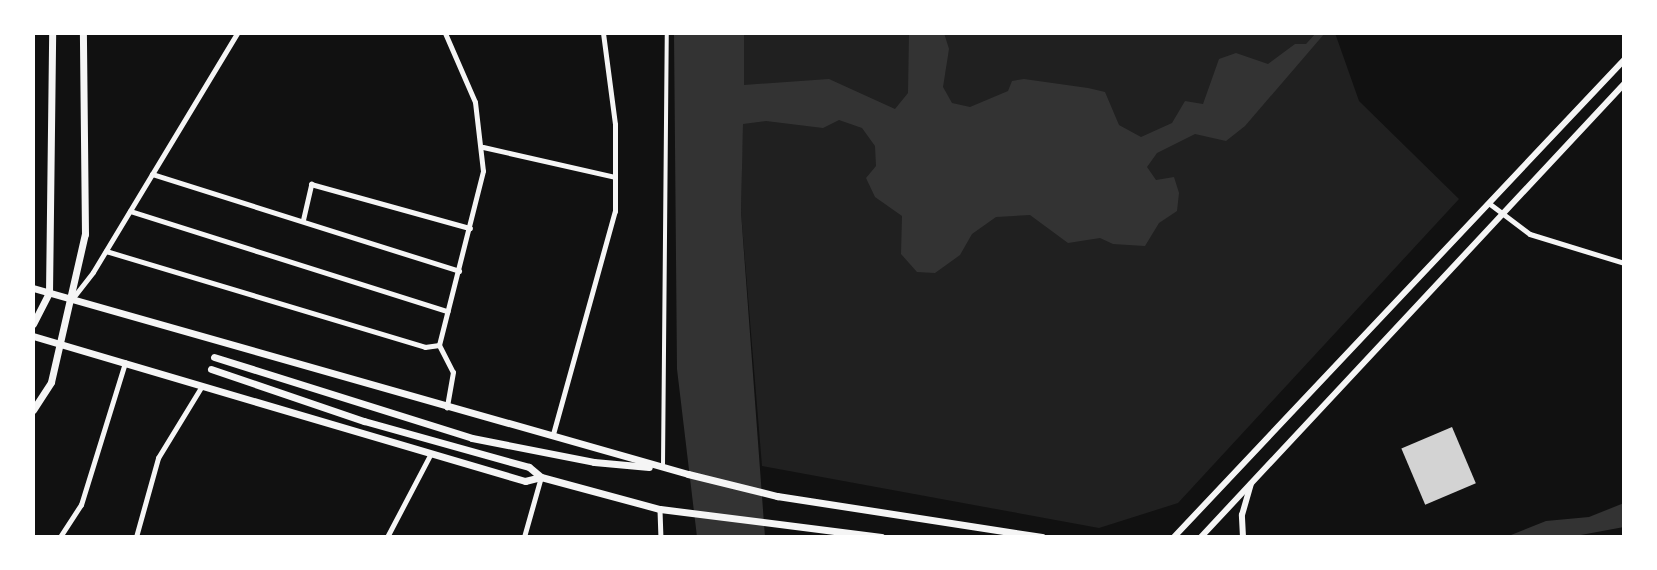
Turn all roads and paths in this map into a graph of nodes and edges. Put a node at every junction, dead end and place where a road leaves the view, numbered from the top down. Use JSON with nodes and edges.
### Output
{"nodes":[{"id":1,"x":52,"y":33,"type":"edge"},
{"id":2,"x":83,"y":33,"type":"edge"},
{"id":3,"x":237,"y":33,"type":"edge"},
{"id":4,"x":445,"y":33,"type":"edge"},
{"id":5,"x":603,"y":33,"type":"edge"},
{"id":6,"x":667,"y":33,"type":"edge"},
{"id":7,"x":1624,"y":60,"type":"edge"},
{"id":8,"x":1624,"y":84,"type":"edge"},
{"id":9,"x":483,"y":147,"type":"junction"},
{"id":10,"x":152,"y":174,"type":"junction"},
{"id":11,"x":615,"y":177,"type":"junction"},
{"id":12,"x":1489,"y":203,"type":"junction"},
{"id":13,"x":130,"y":212,"type":"junction"},
{"id":14,"x":1501,"y":212,"type":"junction"},
{"id":15,"x":303,"y":220,"type":"junction"},
{"id":16,"x":471,"y":228,"type":"junction"},
{"id":17,"x":106,"y":251,"type":"junction"},
{"id":18,"x":1624,"y":263,"type":"edge"},
{"id":19,"x":460,"y":271,"type":"junction"},
{"id":20,"x":33,"y":288,"type":"edge"},
{"id":21,"x":49,"y":293,"type":"junction"},
{"id":22,"x":72,"y":299,"type":"junction"},
{"id":23,"x":449,"y":311,"type":"junction"},
{"id":24,"x":33,"y":324,"type":"edge"},
{"id":25,"x":33,"y":336,"type":"edge"},
{"id":26,"x":61,"y":344,"type":"junction"},
{"id":27,"x":439,"y":345,"type":"junction"},
{"id":28,"x":214,"y":357,"type":"dead end"},
{"id":29,"x":125,"y":363,"type":"junction"},
{"id":30,"x":211,"y":369,"type":"dead end"},
{"id":31,"x":202,"y":386,"type":"junction"},
{"id":32,"x":447,"y":407,"type":"junction"},
{"id":33,"x":33,"y":410,"type":"edge"},
{"id":34,"x":553,"y":434,"type":"junction"},
{"id":35,"x":430,"y":454,"type":"junction"},
{"id":36,"x":663,"y":468,"type":"junction"},
{"id":37,"x":541,"y":477,"type":"junction"},
{"id":38,"x":1252,"y":481,"type":"junction"},
{"id":39,"x":660,"y":509,"type":"junction"},
{"id":40,"x":60,"y":537,"type":"edge"},
{"id":41,"x":136,"y":537,"type":"edge"},
{"id":42,"x":387,"y":537,"type":"edge"},
{"id":43,"x":524,"y":537,"type":"edge"},
{"id":44,"x":660,"y":537,"type":"edge"},
{"id":45,"x":881,"y":537,"type":"edge"},
{"id":46,"x":1042,"y":537,"type":"edge"},
{"id":47,"x":1174,"y":537,"type":"edge"},
{"id":48,"x":1201,"y":537,"type":"edge"},
{"id":49,"x":1243,"y":537,"type":"edge"}],
"edges":[{"from":1,"to":21,"type":"main road"},
{"from":2,"to":22,"type":"main road"},
{"from":3,"to":10,"type":"street"},
{"from":4,"to":9,"type":"street"},
{"from":5,"to":11,"type":"street"},
{"from":6,"to":36,"type":"street"},
{"from":7,"to":12,"type":"main road"},
{"from":8,"to":14,"type":"main road"},
{"from":9,"to":11,"type":"street"},
{"from":9,"to":16,"type":"street"},
{"from":10,"to":13,"type":"street"},
{"from":10,"to":15,"type":"street"},
{"from":11,"to":34,"type":"street"},
{"from":12,"to":14,"type":"street"},
{"from":12,"to":47,"type":"main road"},
{"from":13,"to":17,"type":"street"},
{"from":13,"to":23,"type":"street"},
{"from":14,"to":18,"type":"street"},
{"from":14,"to":38,"type":"main road"},
{"from":15,"to":16,"type":"street"},
{"from":15,"to":19,"type":"street"},
{"from":16,"to":19,"type":"street"},
{"from":17,"to":22,"type":"street"},
{"from":17,"to":27,"type":"street"},
{"from":19,"to":23,"type":"street"},
{"from":20,"to":21,"type":"main road"},
{"from":21,"to":22,"type":"main road"},
{"from":21,"to":24,"type":"main road"},
{"from":22,"to":26,"type":"main road"},
{"from":22,"to":32,"type":"main road"},
{"from":23,"to":27,"type":"street"},
{"from":25,"to":26,"type":"main road"},
{"from":26,"to":29,"type":"main road"},
{"from":26,"to":33,"type":"main road"},
{"from":27,"to":32,"type":"street"},
{"from":28,"to":36,"type":"main road"},
{"from":29,"to":31,"type":"main road"},
{"from":29,"to":40,"type":"street"},
{"from":30,"to":37,"type":"main road"},
{"from":31,"to":35,"type":"main road"},
{"from":31,"to":41,"type":"street"},
{"from":32,"to":34,"type":"main road"},
{"from":34,"to":36,"type":"main road"},
{"from":35,"to":37,"type":"main road"},
{"from":35,"to":42,"type":"street"},
{"from":36,"to":46,"type":"main road"},
{"from":37,"to":39,"type":"main road"},
{"from":37,"to":43,"type":"street"},
{"from":38,"to":48,"type":"main road"},
{"from":38,"to":49,"type":"main road"},
{"from":39,"to":44,"type":"street"},
{"from":39,"to":45,"type":"main road"}]}
